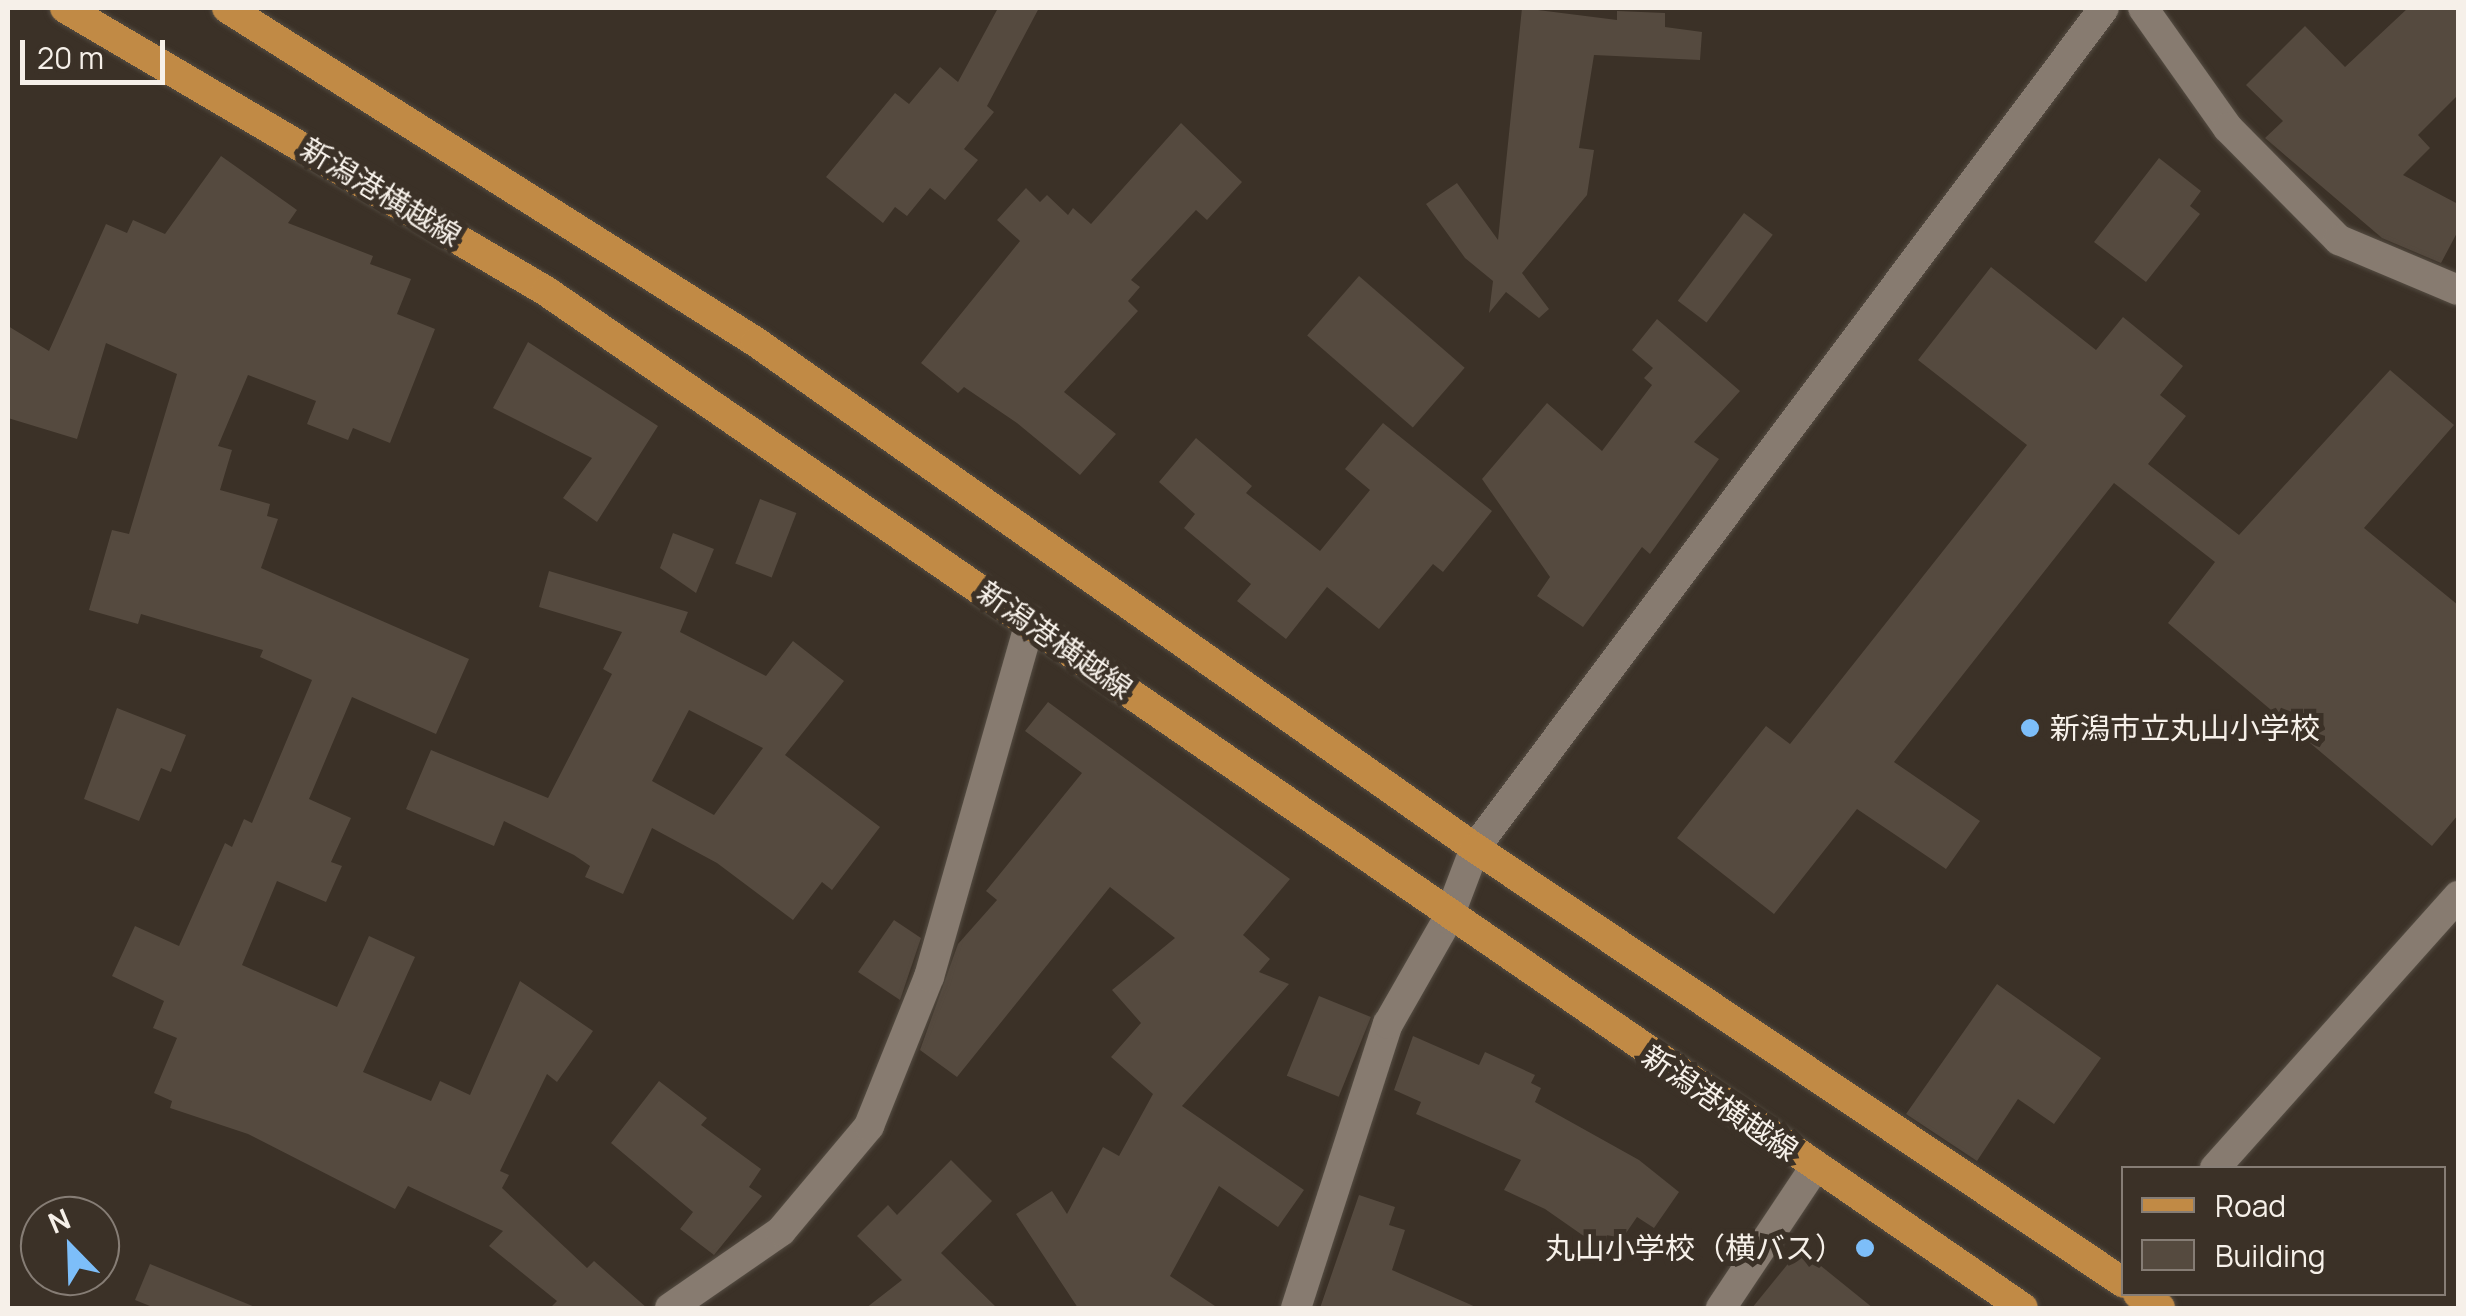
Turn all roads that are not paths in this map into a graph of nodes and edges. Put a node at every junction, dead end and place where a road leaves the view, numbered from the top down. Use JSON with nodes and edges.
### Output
{"nodes":[{"id":1,"x":65,"y":8,"type":"edge"},
{"id":2,"x":227,"y":8,"type":"edge"},
{"id":3,"x":2104,"y":8,"type":"edge"},
{"id":4,"x":2144,"y":8,"type":"edge"},
{"id":5,"x":2458,"y":290,"type":"edge"},
{"id":6,"x":1030,"y":622,"type":"junction"},
{"id":7,"x":1475,"y":848,"type":"junction"},
{"id":8,"x":2458,"y":896,"type":"edge"},
{"id":9,"x":1448,"y":918,"type":"junction"},
{"id":10,"x":2217,"y":1166,"type":"edge"},
{"id":11,"x":1815,"y":1167,"type":"junction"},
{"id":12,"x":2121,"y":1279,"type":"edge"},
{"id":13,"x":670,"y":1308,"type":"edge"},
{"id":14,"x":1296,"y":1308,"type":"edge"},
{"id":15,"x":1722,"y":1308,"type":"edge"},
{"id":16,"x":2022,"y":1308,"type":"edge"}],
"edges":[{"from":1,"to":6,"type":"main road","name":"新潟港横越線"},
{"from":2,"to":7,"type":"main road"},
{"from":3,"to":7,"type":"street"},
{"from":4,"to":5,"type":"street"},
{"from":6,"to":9,"type":"main road","name":"新潟港横越線"},
{"from":6,"to":13,"type":"street"},
{"from":7,"to":9,"type":"street"},
{"from":7,"to":12,"type":"main road"},
{"from":8,"to":10,"type":"street"},
{"from":9,"to":11,"type":"main road","name":"新潟港横越線"},
{"from":9,"to":14,"type":"street"},
{"from":11,"to":15,"type":"street"},
{"from":11,"to":16,"type":"main road","name":"新潟港横越線"}]}
